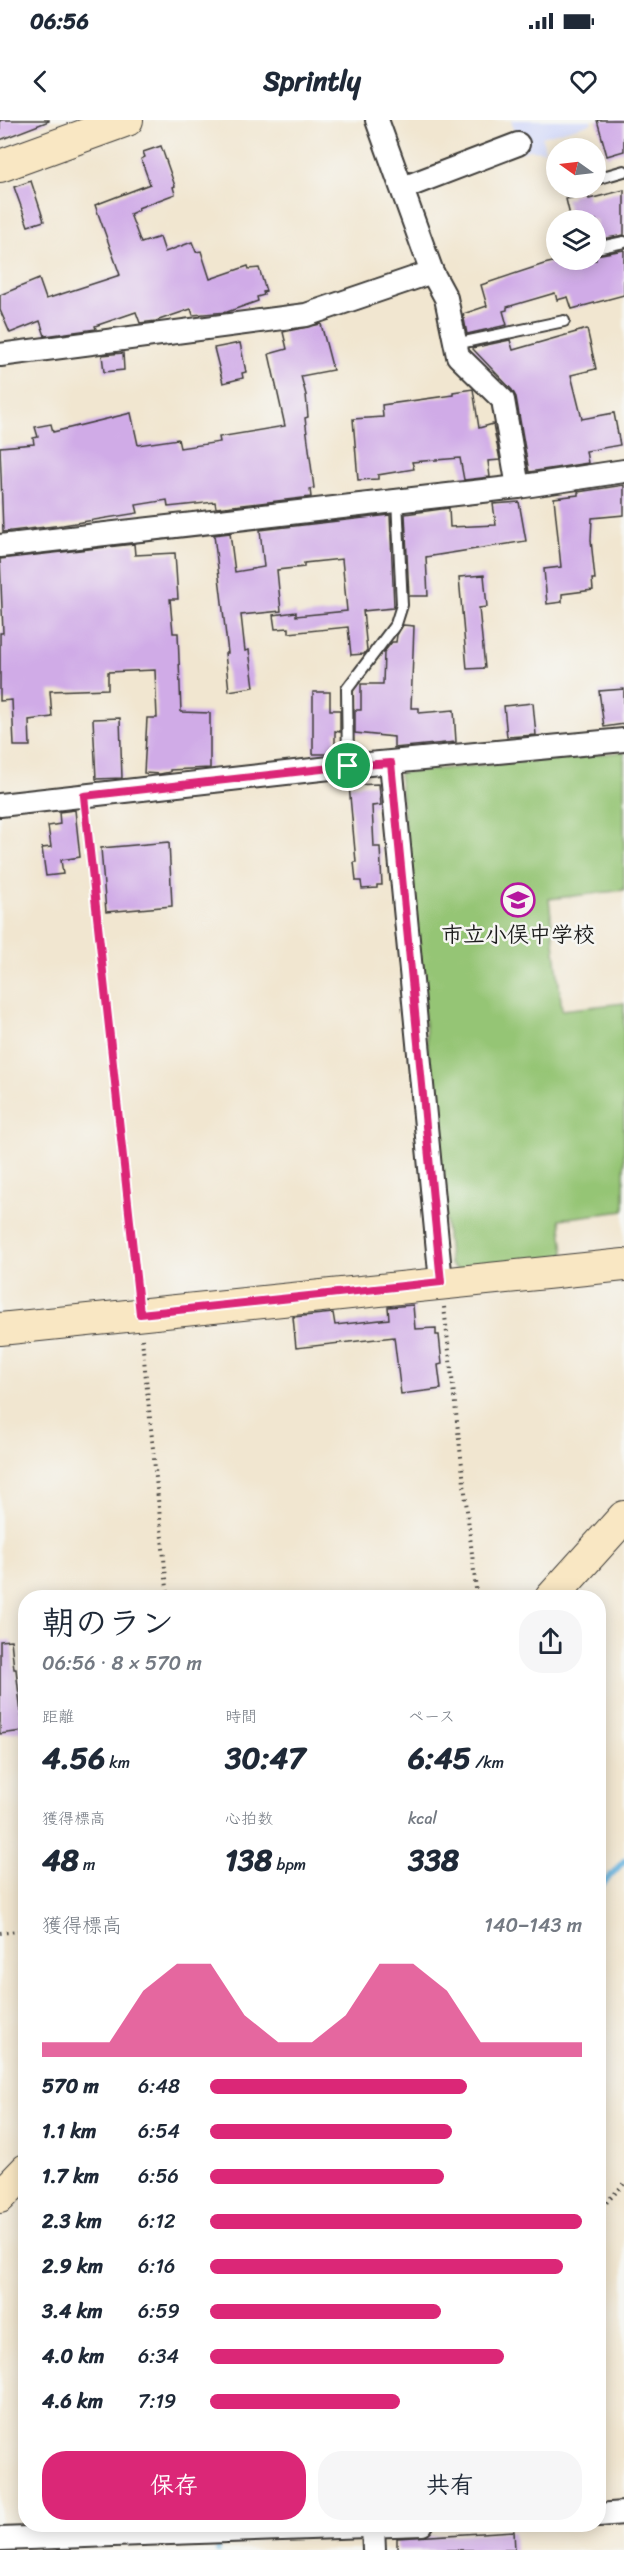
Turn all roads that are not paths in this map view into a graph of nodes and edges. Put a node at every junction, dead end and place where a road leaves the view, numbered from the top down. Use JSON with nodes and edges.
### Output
{"nodes":[{"id":1,"x":127,"y":120,"type":"edge"},
{"id":2,"x":377,"y":120,"type":"edge"},
{"id":3,"x":518,"y":144,"type":"dead end"},
{"id":4,"x":0,"y":166,"type":"edge"},
{"id":5,"x":624,"y":171,"type":"edge"},
{"id":6,"x":606,"y":176,"type":"edge"},
{"id":7,"x":403,"y":188,"type":"junction"},
{"id":8,"x":624,"y":242,"type":"edge"},
{"id":9,"x":606,"y":246,"type":"edge"},
{"id":10,"x":432,"y":272,"type":"junction"},
{"id":11,"x":564,"y":321,"type":"dead end"},
{"id":12,"x":455,"y":344,"type":"junction"},
{"id":13,"x":0,"y":355,"type":"edge"},
{"id":14,"x":624,"y":471,"type":"edge"},
{"id":15,"x":518,"y":487,"type":"junction"},
{"id":16,"x":397,"y":500,"type":"junction"},
{"id":17,"x":0,"y":546,"type":"edge"},
{"id":18,"x":624,"y":740,"type":"edge"},
{"id":19,"x":391,"y":763,"type":"junction"},
{"id":20,"x":348,"y":766,"type":"junction"},
{"id":21,"x":0,"y":805,"type":"edge"},
{"id":22,"x":624,"y":1265,"type":"edge"},
{"id":23,"x":441,"y":1282,"type":"junction"},
{"id":24,"x":0,"y":1329,"type":"edge"},
{"id":25,"x":624,"y":1517,"type":"edge"},
{"id":26,"x":558,"y":1590,"type":"edge"},
{"id":27,"x":18,"y":2178,"type":"edge"},
{"id":28,"x":0,"y":2197,"type":"edge"},
{"id":29,"x":624,"y":2514,"type":"edge"},
{"id":30,"x":606,"y":2515,"type":"edge"},
{"id":31,"x":191,"y":2532,"type":"edge"},
{"id":32,"x":374,"y":2532,"type":"edge"},
{"id":33,"x":0,"y":2539,"type":"edge"},
{"id":34,"x":375,"y":2550,"type":"edge"}],
"edges":[{"from":1,"to":4,"type":"street"},
{"from":2,"to":7,"type":"street"},
{"from":3,"to":7,"type":"street"},
{"from":5,"to":6,"type":"lane"},
{"from":7,"to":10,"type":"street"},
{"from":8,"to":9,"type":"lane"},
{"from":10,"to":12,"type":"street"},
{"from":10,"to":13,"type":"street"},
{"from":11,"to":12,"type":"lane"},
{"from":12,"to":15,"type":"street"},
{"from":14,"to":15,"type":"street"},
{"from":15,"to":16,"type":"street"},
{"from":16,"to":17,"type":"street"},
{"from":16,"to":20,"type":"lane"},
{"from":18,"to":19,"type":"street"},
{"from":19,"to":20,"type":"street"},
{"from":19,"to":23,"type":"street"},
{"from":20,"to":21,"type":"street"},
{"from":22,"to":23,"type":"street"},
{"from":23,"to":24,"type":"street"},
{"from":25,"to":26,"type":"street"},
{"from":27,"to":28,"type":"street"},
{"from":29,"to":30,"type":"street"},
{"from":31,"to":33,"type":"street"},
{"from":32,"to":34,"type":"street"}]}
